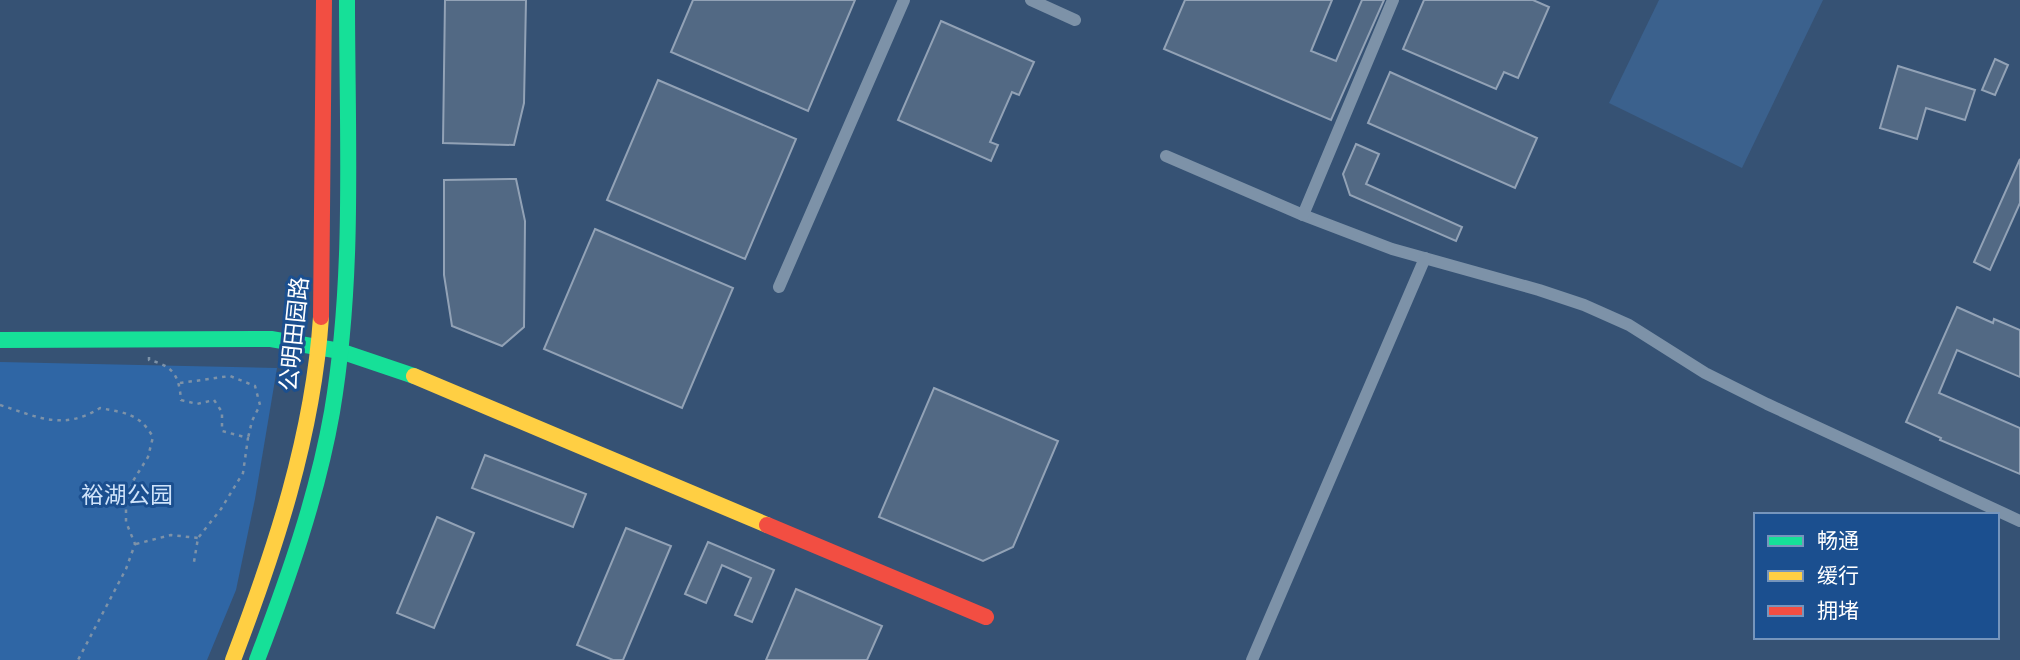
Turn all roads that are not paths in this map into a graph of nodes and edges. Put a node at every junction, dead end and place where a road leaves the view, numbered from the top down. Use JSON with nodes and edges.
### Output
{"nodes":[{"id":1,"x":324,"y":0,"type":"edge"},
{"id":2,"x":346,"y":0,"type":"edge"},
{"id":3,"x":904,"y":0,"type":"edge"},
{"id":4,"x":1031,"y":0,"type":"edge"},
{"id":5,"x":1393,"y":0,"type":"edge"},
{"id":6,"x":1075,"y":20,"type":"dead end"},
{"id":7,"x":1166,"y":156,"type":"dead end"},
{"id":8,"x":1303,"y":215,"type":"junction"},
{"id":9,"x":1425,"y":258,"type":"junction"},
{"id":10,"x":779,"y":287,"type":"dead end"},
{"id":11,"x":0,"y":340,"type":"edge"},
{"id":12,"x":318,"y":347,"type":"junction"},
{"id":13,"x":340,"y":351,"type":"junction"},
{"id":14,"x":2020,"y":521,"type":"edge"},
{"id":15,"x":986,"y":617,"type":"dead end"},
{"id":16,"x":233,"y":660,"type":"edge"},
{"id":17,"x":257,"y":660,"type":"edge"},
{"id":18,"x":1252,"y":660,"type":"edge"}],
"edges":[{"from":1,"to":12,"type":"street","name":"公明田园路"},
{"from":2,"to":13,"type":"street","name":"公明田园路"},
{"from":3,"to":10,"type":"street"},
{"from":4,"to":6,"type":"street"},
{"from":5,"to":8,"type":"street"},
{"from":7,"to":8,"type":"street"},
{"from":8,"to":9,"type":"street"},
{"from":9,"to":14,"type":"street"},
{"from":9,"to":18,"type":"street"},
{"from":11,"to":12,"type":"street"},
{"from":12,"to":13,"type":"street"},
{"from":12,"to":16,"type":"street","name":"公明田园路"},
{"from":13,"to":15,"type":"street"},
{"from":13,"to":17,"type":"street","name":"公明田园路"}]}
